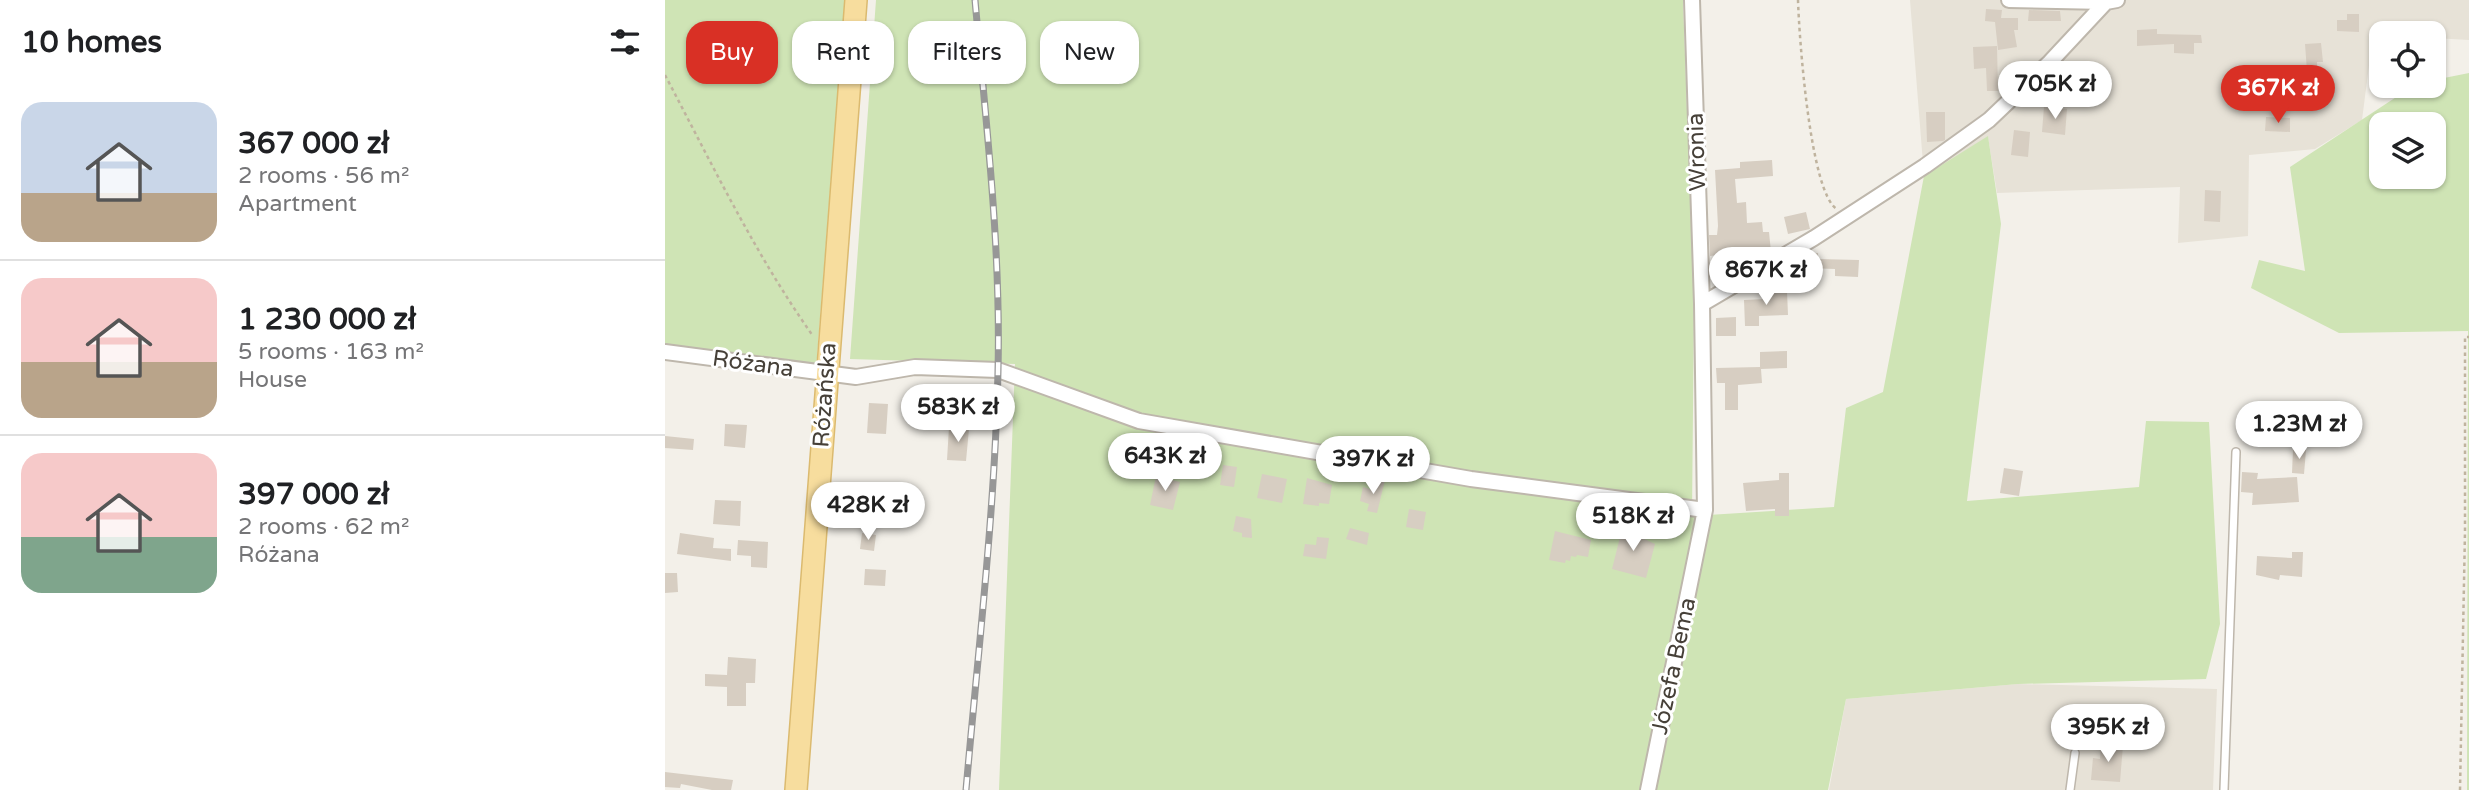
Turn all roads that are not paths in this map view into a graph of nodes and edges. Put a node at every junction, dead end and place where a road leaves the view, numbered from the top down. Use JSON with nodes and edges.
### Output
{"nodes":[{"id":1,"x":856,"y":0,"type":"edge"},
{"id":2,"x":1692,"y":0,"type":"edge"},
{"id":3,"x":2009,"y":0,"type":"edge"},
{"id":4,"x":2113,"y":1,"type":"edge"},
{"id":5,"x":1702,"y":304,"type":"junction"},
{"id":6,"x":665,"y":352,"type":"edge"},
{"id":7,"x":826,"y":374,"type":"junction"},
{"id":8,"x":2236,"y":452,"type":"dead end"},
{"id":9,"x":1706,"y":510,"type":"junction"},
{"id":10,"x":2075,"y":753,"type":"dead end"},
{"id":11,"x":796,"y":790,"type":"edge"},
{"id":12,"x":1648,"y":790,"type":"edge"},
{"id":13,"x":2070,"y":790,"type":"edge"},
{"id":14,"x":2224,"y":790,"type":"edge"}],
"edges":[{"from":1,"to":7,"type":"main road","name":"Różańska"},
{"from":2,"to":5,"type":"street","name":"Wronia"},
{"from":3,"to":4,"type":"street"},
{"from":4,"to":5,"type":"street"},
{"from":5,"to":9,"type":"street","name":"Józefa Bema"},
{"from":6,"to":7,"type":"street","name":"Różana"},
{"from":7,"to":9,"type":"street","name":"Różana"},
{"from":7,"to":11,"type":"main road","name":"Różańska"},
{"from":8,"to":14,"type":"lane"},
{"from":9,"to":12,"type":"street","name":"Józefa Bema"},
{"from":10,"to":13,"type":"lane"}]}
